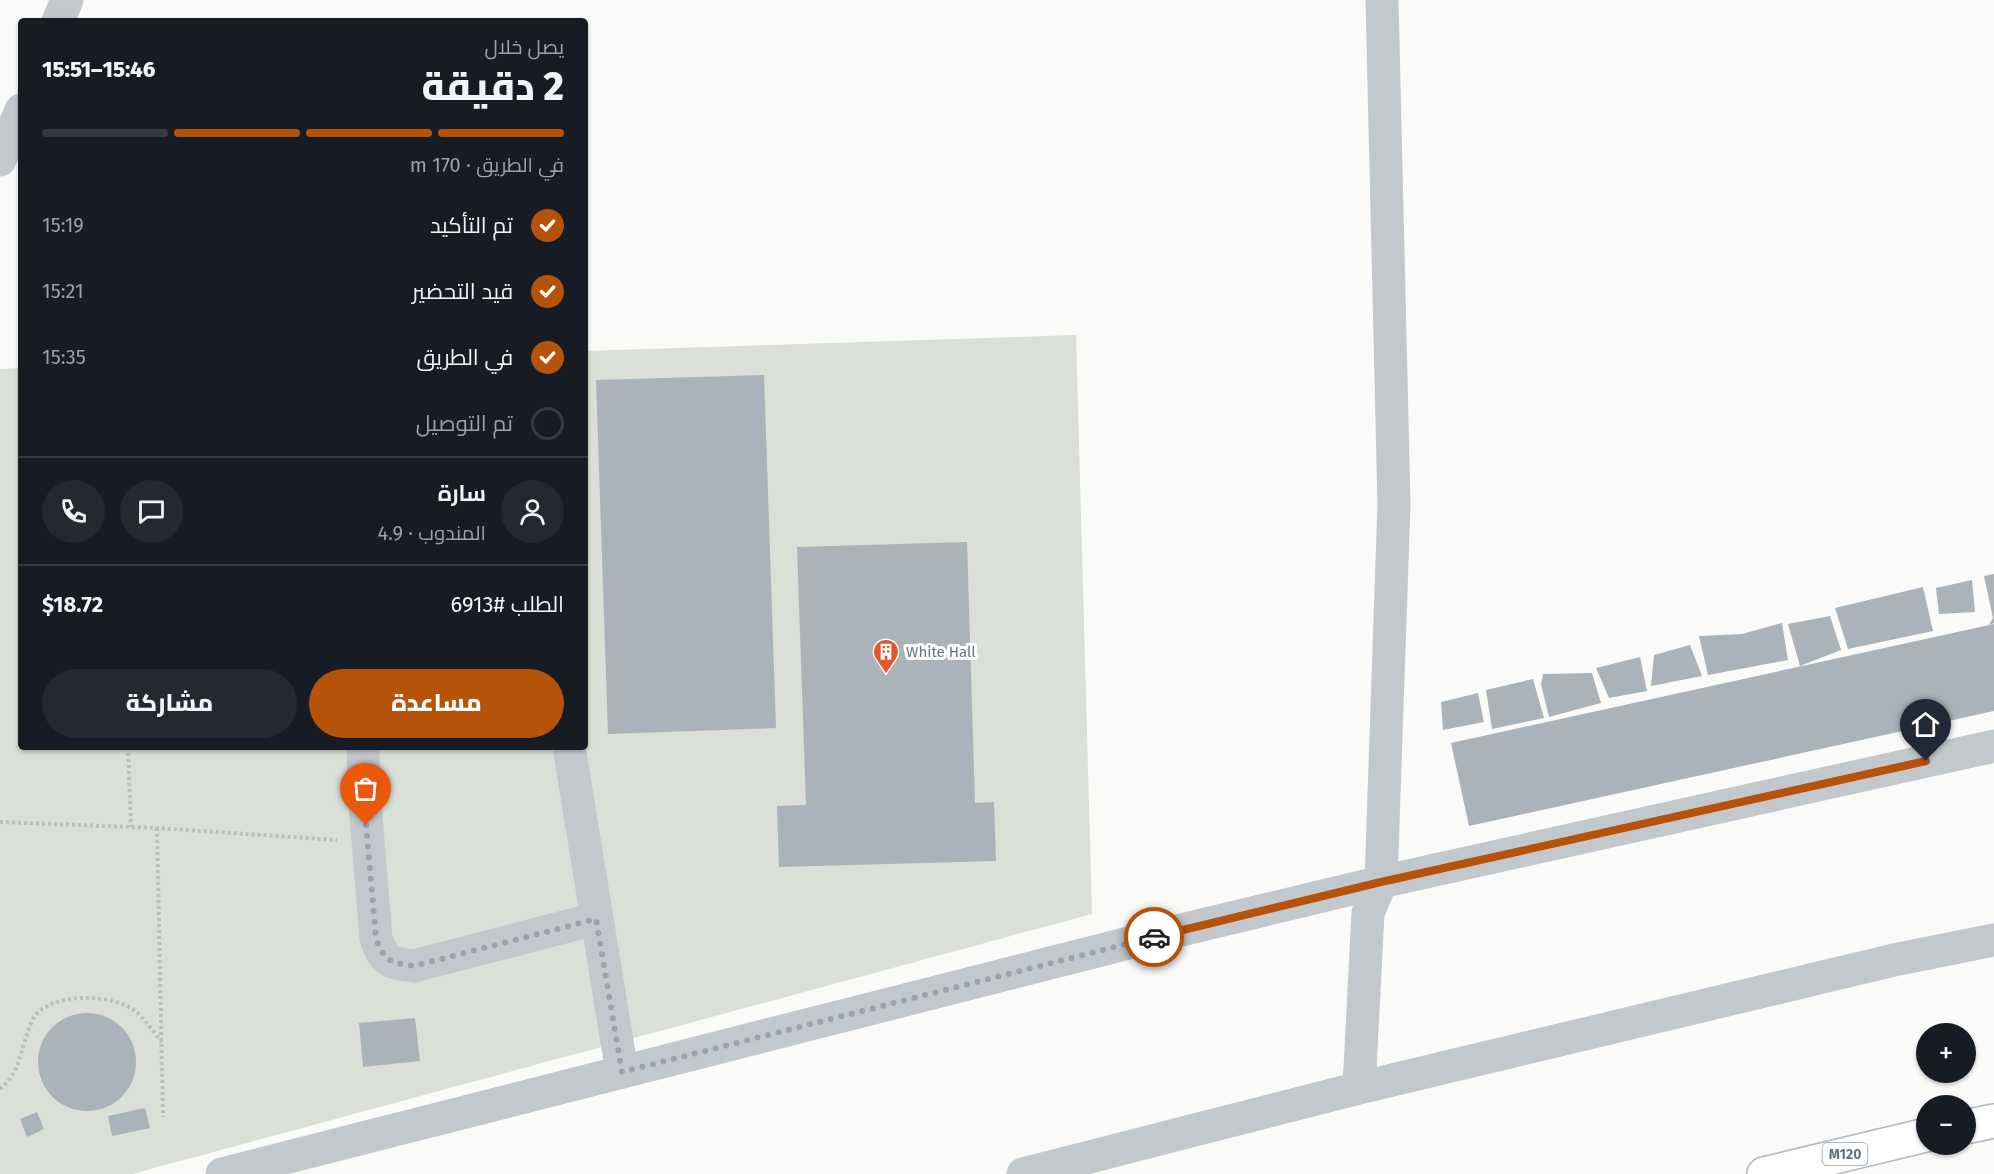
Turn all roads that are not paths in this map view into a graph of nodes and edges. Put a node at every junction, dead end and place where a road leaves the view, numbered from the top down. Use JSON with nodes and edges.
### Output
{"nodes":[{"id":1,"x":67,"y":0,"type":"edge"},
{"id":2,"x":1382,"y":0,"type":"edge"},
{"id":3,"x":59,"y":18,"type":"edge"},
{"id":4,"x":18,"y":117,"type":"edge"},
{"id":5,"x":0,"y":160,"type":"edge"},
{"id":6,"x":1994,"y":746,"type":"edge"},
{"id":7,"x":363,"y":750,"type":"edge"},
{"id":8,"x":569,"y":750,"type":"edge"},
{"id":9,"x":1381,"y":882,"type":"junction"},
{"id":10,"x":596,"y":919,"type":"junction"},
{"id":11,"x":1994,"y":940,"type":"edge"},
{"id":12,"x":622,"y":1072,"type":"junction"},
{"id":13,"x":1359,"y":1088,"type":"junction"},
{"id":14,"x":1994,"y":1121,"type":"edge"},
{"id":15,"x":1976,"y":1125,"type":"edge"},
{"id":16,"x":1916,"y":1138,"type":"edge"},
{"id":17,"x":222,"y":1174,"type":"edge"},
{"id":18,"x":1023,"y":1174,"type":"edge"},
{"id":19,"x":1764,"y":1174,"type":"edge"}],
"edges":[{"from":1,"to":3,"type":"street"},
{"from":2,"to":9,"type":"street"},
{"from":4,"to":5,"type":"street"},
{"from":6,"to":9,"type":"street"},
{"from":7,"to":10,"type":"street"},
{"from":8,"to":10,"type":"street"},
{"from":9,"to":12,"type":"street"},
{"from":9,"to":13,"type":"street"},
{"from":10,"to":12,"type":"street"},
{"from":11,"to":13,"type":"street"},
{"from":12,"to":17,"type":"street"},
{"from":13,"to":18,"type":"street"},
{"from":14,"to":15,"type":"highway"},
{"from":16,"to":19,"type":"highway","number":"M120"}]}
